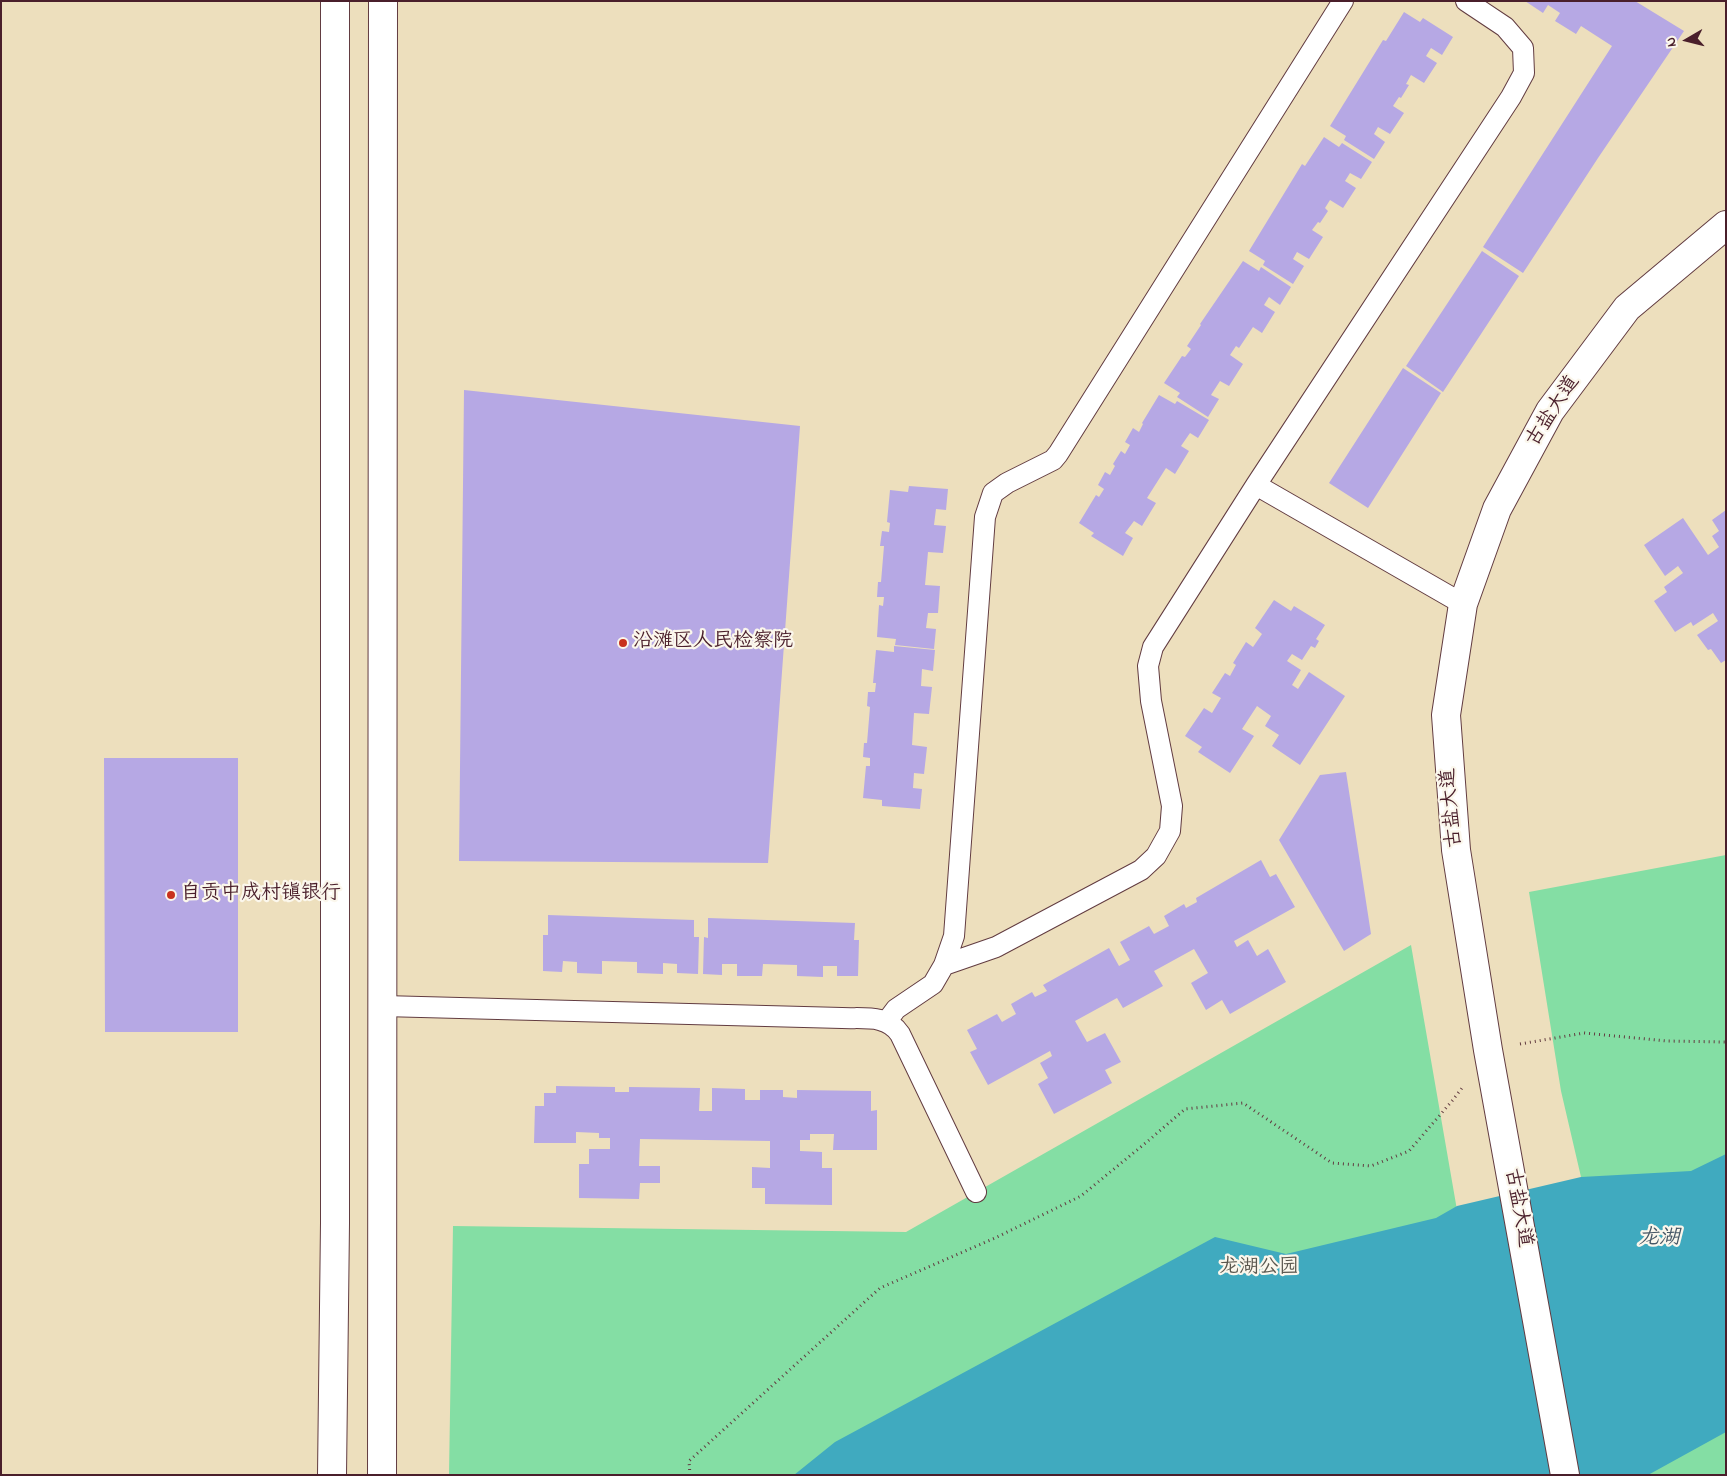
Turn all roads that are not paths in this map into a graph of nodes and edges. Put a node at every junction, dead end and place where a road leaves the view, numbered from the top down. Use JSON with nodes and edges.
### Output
{"nodes":[{"id":1,"x":335,"y":1,"type":"edge"},
{"id":2,"x":383,"y":1,"type":"edge"},
{"id":3,"x":1343,"y":1,"type":"edge"},
{"id":4,"x":1466,"y":1,"type":"edge"},
{"id":5,"x":1726,"y":225,"type":"edge"},
{"id":6,"x":1256,"y":485,"type":"junction"},
{"id":7,"x":1463,"y":604,"type":"junction"},
{"id":8,"x":944,"y":965,"type":"junction"},
{"id":9,"x":383,"y":1006,"type":"junction"},
{"id":10,"x":887,"y":1021,"type":"junction"},
{"id":11,"x":976,"y":1192,"type":"dead end"},
{"id":12,"x":332,"y":1475,"type":"edge"},
{"id":13,"x":382,"y":1475,"type":"edge"},
{"id":14,"x":1565,"y":1475,"type":"edge"}],
"edges":[{"from":1,"to":12,"type":"main road"},
{"from":2,"to":9,"type":"main road"},
{"from":3,"to":8,"type":"lane"},
{"from":4,"to":6,"type":"lane"},
{"from":5,"to":7,"type":"main road","name":"古盐大道"},
{"from":6,"to":7,"type":"lane"},
{"from":6,"to":8,"type":"lane"},
{"from":7,"to":14,"type":"main road","name":"古盐大道"},
{"from":8,"to":10,"type":"lane"},
{"from":9,"to":10,"type":"lane"},
{"from":9,"to":13,"type":"main road"},
{"from":10,"to":11,"type":"lane"}]}
